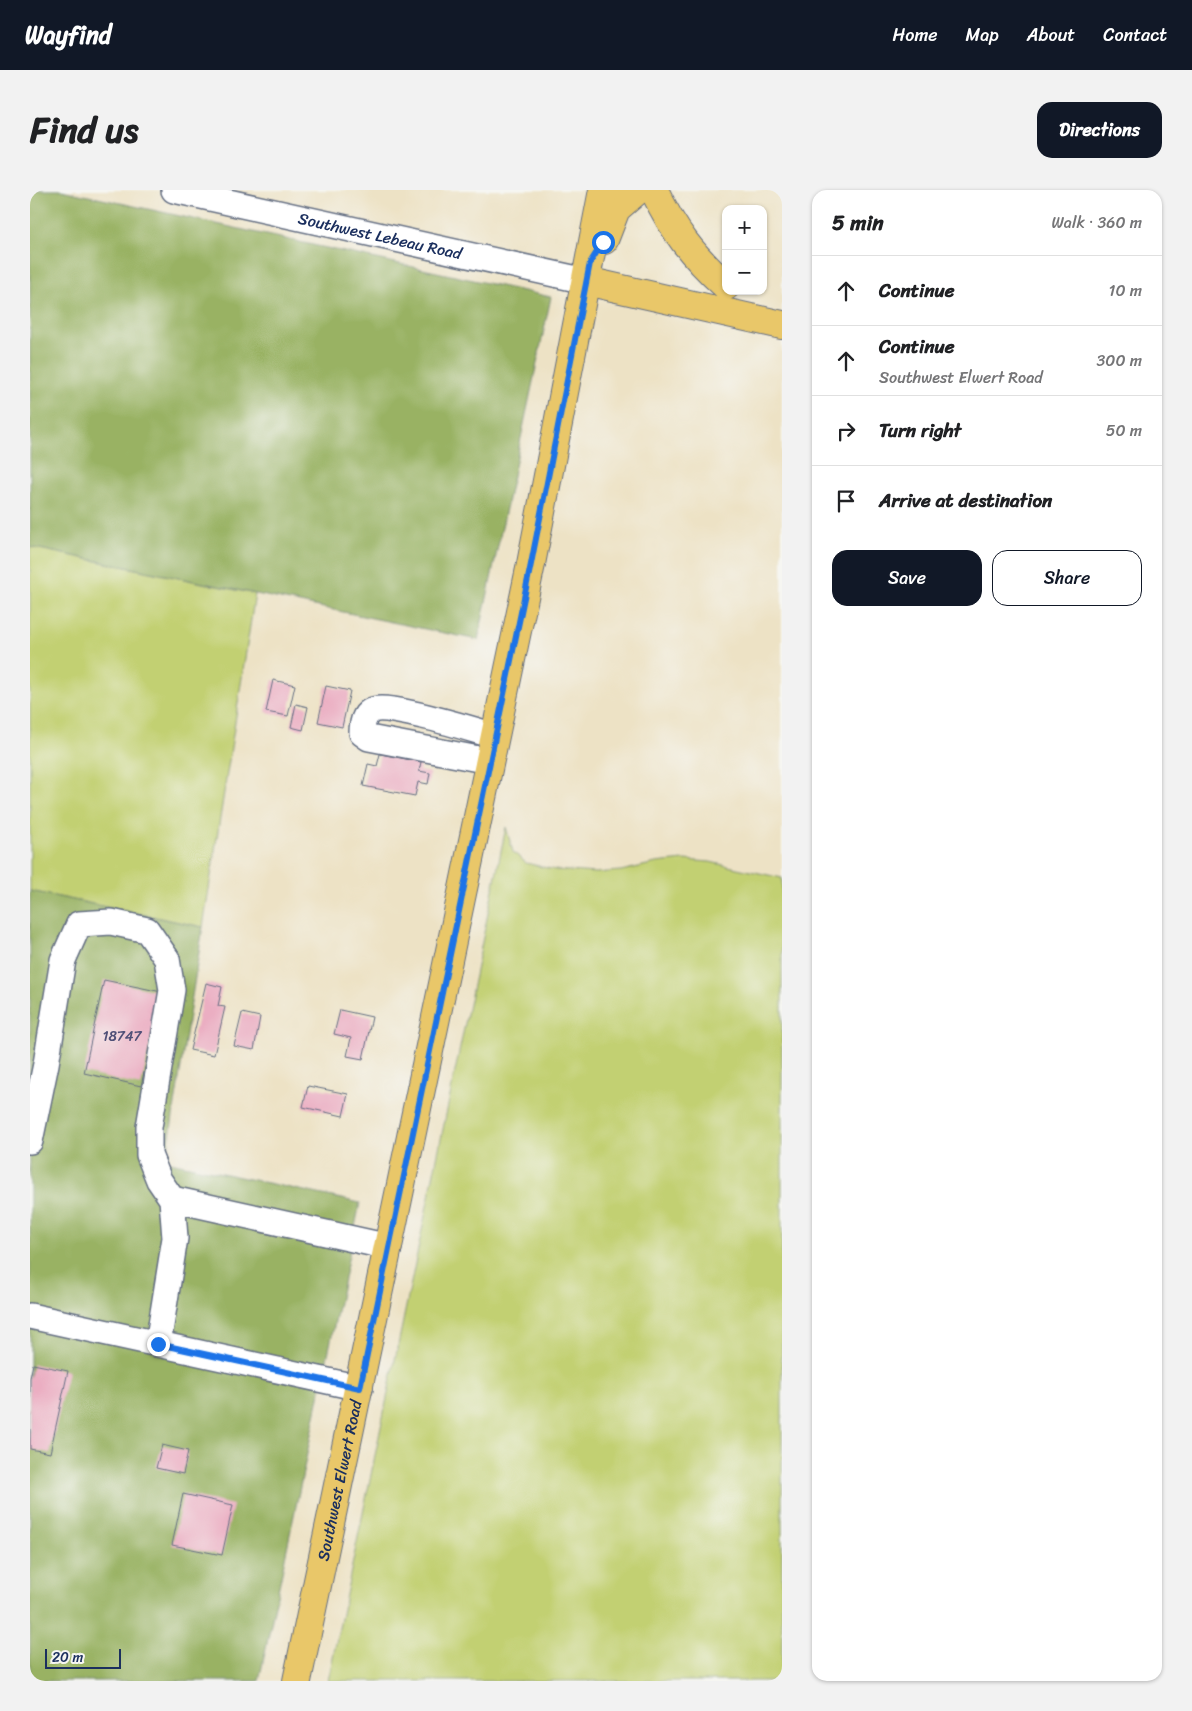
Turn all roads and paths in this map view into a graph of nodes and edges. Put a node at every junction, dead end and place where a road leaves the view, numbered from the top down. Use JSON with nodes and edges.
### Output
{"nodes":[{"id":1,"x":174,"y":190,"type":"edge"},
{"id":2,"x":603,"y":190,"type":"edge"},
{"id":3,"x":638,"y":190,"type":"edge"},
{"id":4,"x":654,"y":190,"type":"edge"},
{"id":5,"x":588,"y":272,"type":"junction"},
{"id":6,"x":722,"y":282,"type":"edge"},
{"id":7,"x":740,"y":295,"type":"edge"},
{"id":8,"x":782,"y":319,"type":"edge"},
{"id":9,"x":782,"y":325,"type":"edge"},
{"id":10,"x":30,"y":1141,"type":"edge"},
{"id":11,"x":172,"y":1199,"type":"junction"},
{"id":12,"x":389,"y":1246,"type":"junction"},
{"id":13,"x":30,"y":1316,"type":"edge"},
{"id":14,"x":158,"y":1344,"type":"junction"},
{"id":15,"x":360,"y":1388,"type":"junction"},
{"id":16,"x":297,"y":1681,"type":"edge"}],
"edges":[{"from":1,"to":5,"type":"street","name":"Southwest Lebeau Road"},
{"from":2,"to":5,"type":"main road","name":"Southwest Elwert Road"},
{"from":3,"to":5,"type":"main road"},
{"from":4,"to":6,"type":"main road"},
{"from":5,"to":9,"type":"main road"},
{"from":5,"to":12,"type":"main road","name":"Southwest Elwert Road"},
{"from":7,"to":8,"type":"main road"},
{"from":10,"to":11,"type":"street"},
{"from":11,"to":12,"type":"street"},
{"from":11,"to":14,"type":"street"},
{"from":12,"to":15,"type":"main road","name":"Southwest Elwert Road"},
{"from":13,"to":14,"type":"street"},
{"from":14,"to":15,"type":"street"},
{"from":15,"to":16,"type":"main road","name":"Southwest Elwert Road"}]}
